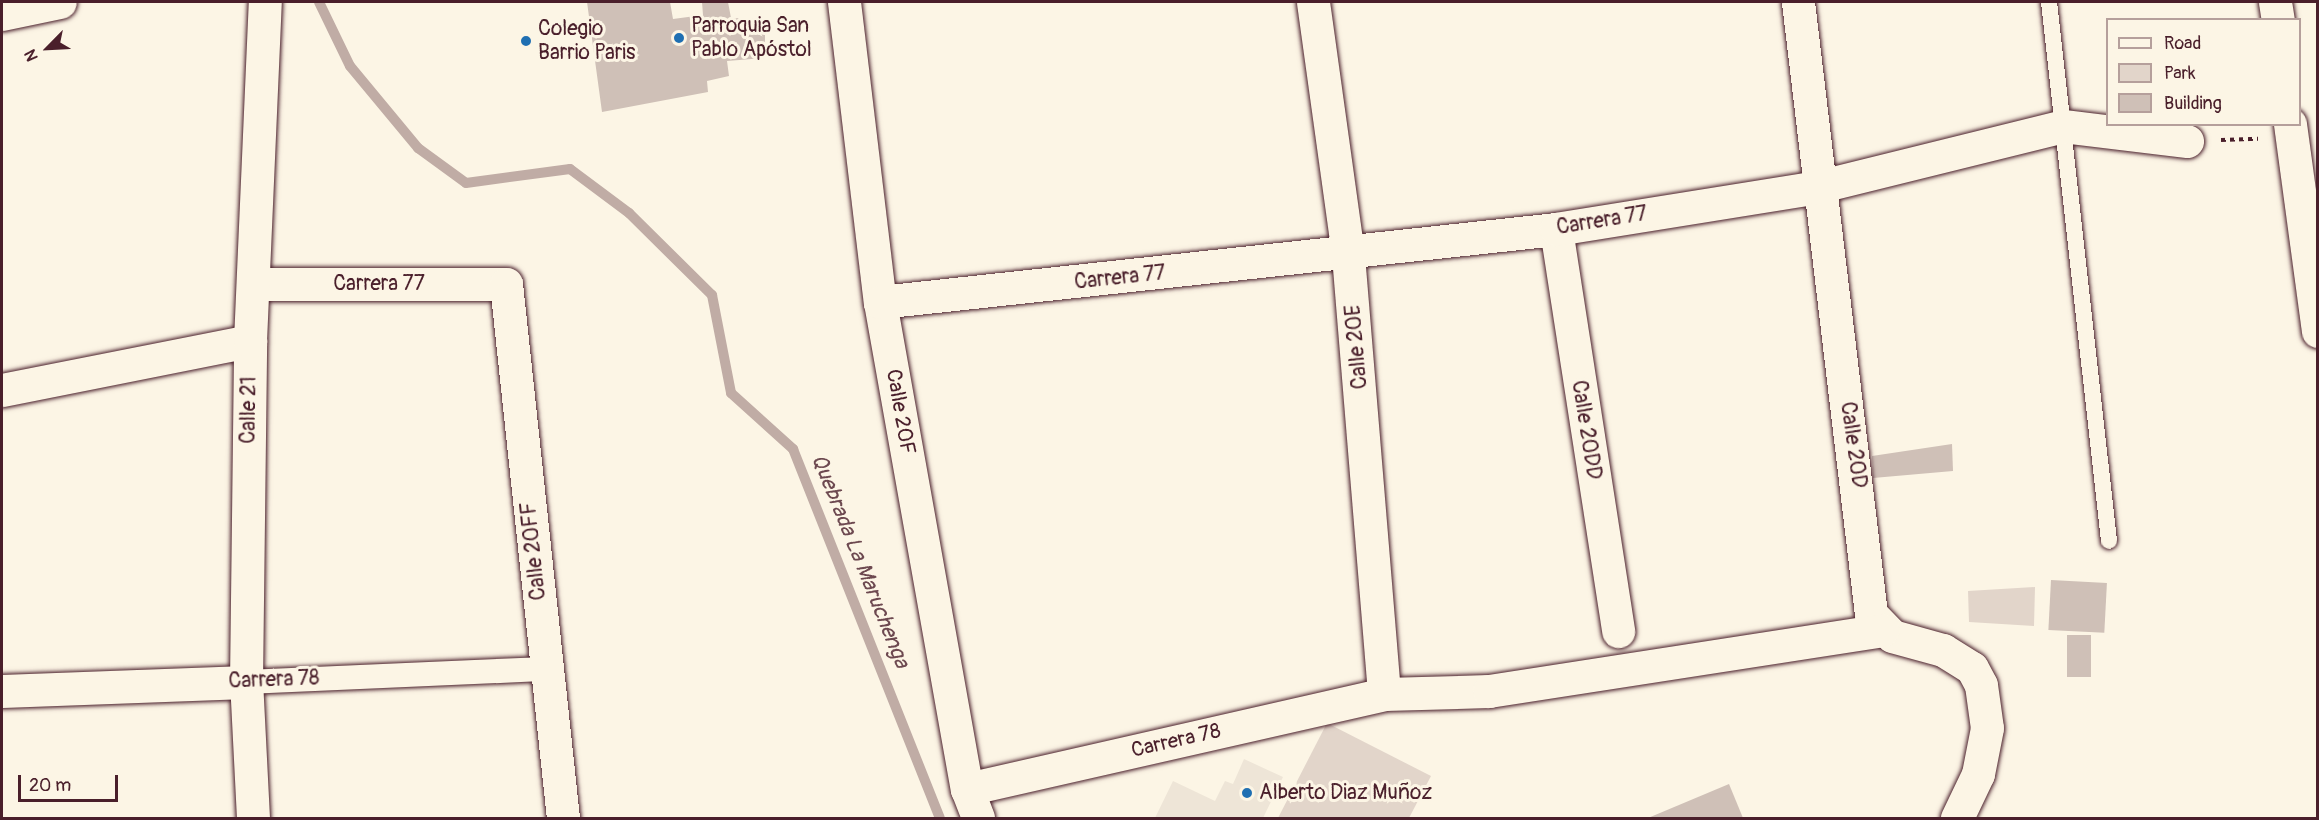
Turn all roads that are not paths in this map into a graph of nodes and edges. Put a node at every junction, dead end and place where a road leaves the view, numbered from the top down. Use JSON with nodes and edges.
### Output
{"nodes":[{"id":1,"x":60,"y":2,"type":"edge"},
{"id":2,"x":265,"y":2,"type":"edge"},
{"id":3,"x":844,"y":2,"type":"edge"},
{"id":4,"x":1313,"y":2,"type":"edge"},
{"id":5,"x":1798,"y":2,"type":"edge"},
{"id":6,"x":2049,"y":2,"type":"edge"},
{"id":7,"x":2276,"y":2,"type":"edge"},
{"id":8,"x":2,"y":14,"type":"edge"},
{"id":9,"x":2278,"y":18,"type":"edge"},
{"id":10,"x":2063,"y":126,"type":"junction"},
{"id":11,"x":2300,"y":133,"type":"edge"},
{"id":12,"x":2187,"y":141,"type":"road end"},
{"id":13,"x":1817,"y":188,"type":"junction"},
{"id":14,"x":1556,"y":229,"type":"junction"},
{"id":15,"x":1348,"y":255,"type":"junction"},
{"id":16,"x":253,"y":284,"type":"junction"},
{"id":17,"x":506,"y":284,"type":"joint"},
{"id":18,"x":880,"y":302,"type":"junction"},
{"id":19,"x":2318,"y":331,"type":"edge"},
{"id":20,"x":250,"y":341,"type":"junction"},
{"id":21,"x":2,"y":390,"type":"edge"},
{"id":22,"x":2109,"y":542,"type":"dead end"},
{"id":23,"x":1882,"y":630,"type":"junction"},
{"id":24,"x":1618,"y":632,"type":"dead end"},
{"id":25,"x":547,"y":669,"type":"junction"},
{"id":26,"x":246,"y":682,"type":"junction"},
{"id":27,"x":2,"y":692,"type":"edge"},
{"id":28,"x":1384,"y":694,"type":"junction"},
{"id":29,"x":973,"y":804,"type":"edge"},
{"id":30,"x":253,"y":819,"type":"edge"},
{"id":31,"x":563,"y":819,"type":"edge"},
{"id":32,"x":1957,"y":819,"type":"edge"}],
"edges":[{"from":1,"to":8,"type":"street"},
{"from":2,"to":16,"type":"street","name":"Calle 21"},
{"from":3,"to":18,"type":"street","name":"Calle 20F"},
{"from":4,"to":15,"type":"street","name":"Calle 20E"},
{"from":5,"to":13,"type":"street","name":"Calle 20D"},
{"from":6,"to":10,"type":"lane"},
{"from":7,"to":9,"type":"street"},
{"from":10,"to":12,"type":"street","name":"Carrera 77"},
{"from":10,"to":13,"type":"street","name":"Carrera 77"},
{"from":10,"to":22,"type":"lane"},
{"from":11,"to":19,"type":"street"},
{"from":13,"to":14,"type":"street","name":"Carrera 77"},
{"from":13,"to":23,"type":"street","name":"Calle 20D"},
{"from":14,"to":15,"type":"street","name":"Carrera 77"},
{"from":14,"to":24,"type":"street","name":"Calle 20DD"},
{"from":15,"to":18,"type":"street","name":"Carrera 77"},
{"from":15,"to":28,"type":"street","name":"Calle 20E"},
{"from":16,"to":17,"type":"street","name":"Carrera 77"},
{"from":16,"to":20,"type":"street","name":"Calle 21"},
{"from":17,"to":25,"type":"street","name":"Calle 20FF"},
{"from":18,"to":29,"type":"street","name":"Calle 20F"},
{"from":20,"to":21,"type":"street"},
{"from":20,"to":26,"type":"street","name":"Calle 21"},
{"from":23,"to":28,"type":"street","name":"Carrera 78"},
{"from":23,"to":32,"type":"street"},
{"from":25,"to":26,"type":"street","name":"Carrera 78"},
{"from":25,"to":31,"type":"street","name":"Calle 20FF"},
{"from":26,"to":27,"type":"street","name":"Carrera 78"},
{"from":26,"to":30,"type":"street","name":"Calle 21"},
{"from":28,"to":29,"type":"street","name":"Carrera 78"}]}
